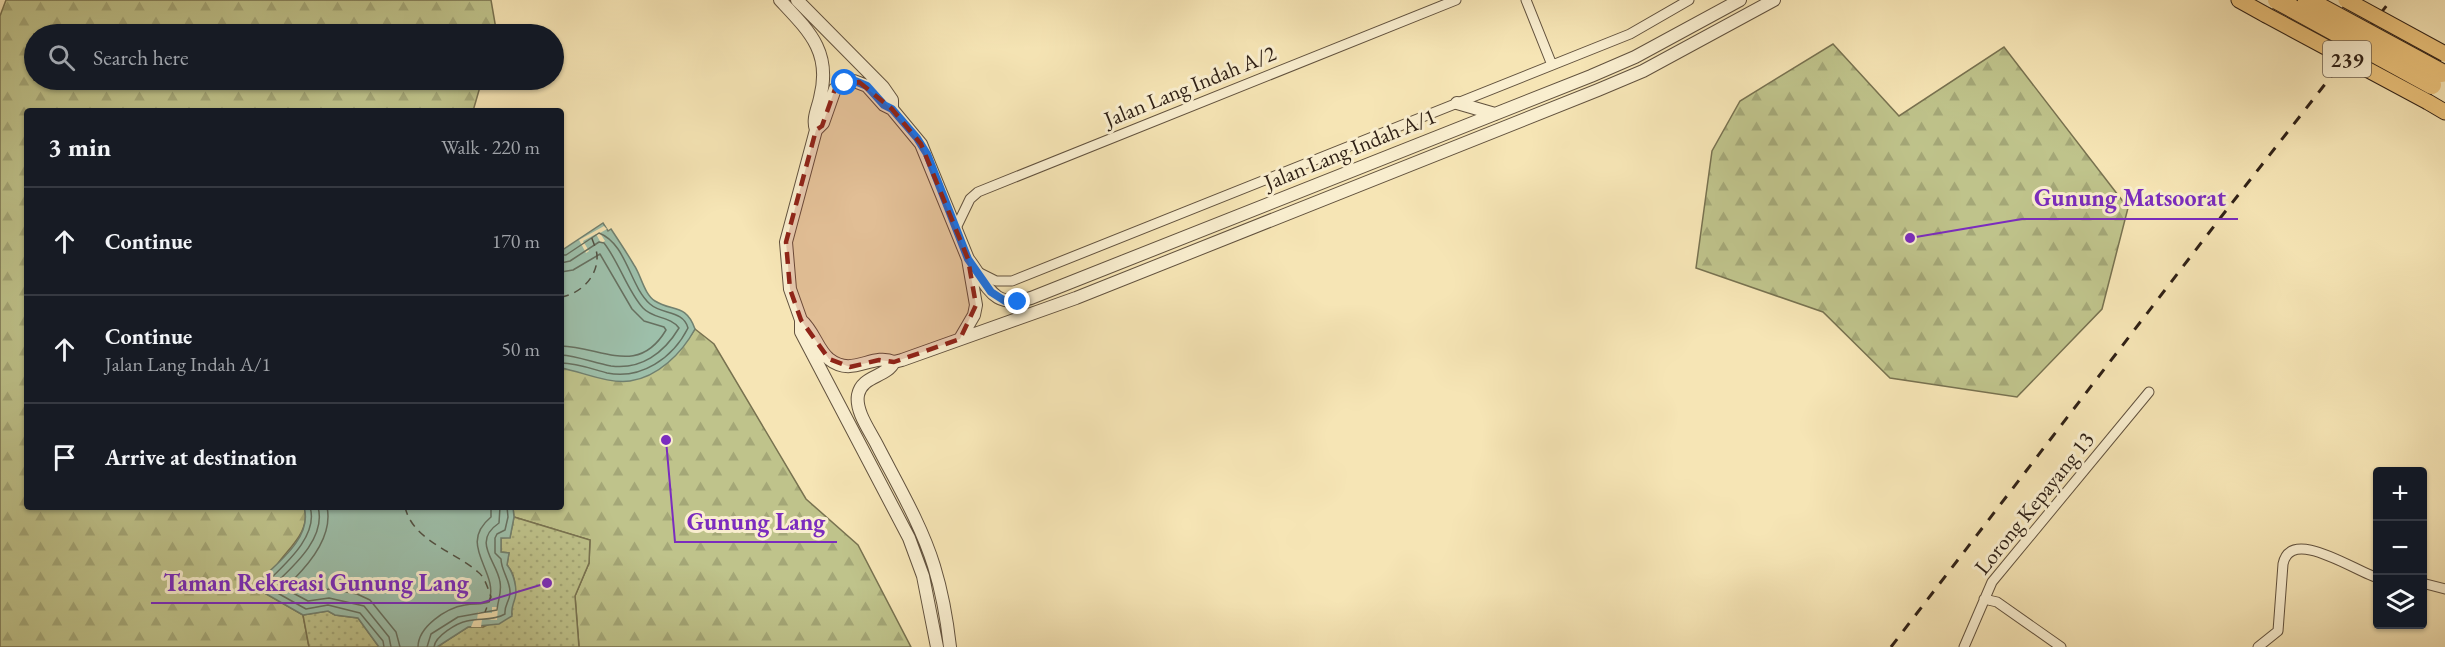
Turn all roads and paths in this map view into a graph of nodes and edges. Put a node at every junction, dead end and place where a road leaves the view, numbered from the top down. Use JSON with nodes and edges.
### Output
{"nodes":[{"id":1,"x":780,"y":0,"type":"edge"},
{"id":2,"x":797,"y":0,"type":"edge"},
{"id":3,"x":1456,"y":0,"type":"edge"},
{"id":4,"x":1526,"y":0,"type":"edge"},
{"id":5,"x":1689,"y":0,"type":"edge"},
{"id":6,"x":1740,"y":0,"type":"edge"},
{"id":7,"x":1774,"y":0,"type":"edge"},
{"id":8,"x":2239,"y":0,"type":"edge"},
{"id":9,"x":2307,"y":0,"type":"edge"},
{"id":10,"x":2346,"y":0,"type":"edge"},
{"id":11,"x":2271,"y":7,"type":"edge"},
{"id":12,"x":2445,"y":54,"type":"edge"},
{"id":13,"x":1552,"y":65,"type":"junction"},
{"id":14,"x":2434,"y":87,"type":"junction"},
{"id":15,"x":1457,"y":103,"type":"junction"},
{"id":16,"x":892,"y":109,"type":"junction"},
{"id":17,"x":2445,"y":112,"type":"edge"},
{"id":18,"x":1495,"y":114,"type":"junction"},
{"id":19,"x":816,"y":130,"type":"junction"},
{"id":20,"x":956,"y":228,"type":"junction"},
{"id":21,"x":968,"y":259,"type":"junction"},
{"id":22,"x":978,"y":272,"type":"junction"},
{"id":23,"x":801,"y":320,"type":"junction"},
{"id":24,"x":960,"y":339,"type":"junction"},
{"id":25,"x":894,"y":362,"type":"junction"},
{"id":26,"x":2149,"y":392,"type":"dead end"},
{"id":27,"x":2373,"y":576,"type":"edge"},
{"id":28,"x":2427,"y":585,"type":"edge"},
{"id":29,"x":2445,"y":589,"type":"edge"},
{"id":30,"x":1984,"y":599,"type":"junction"},
{"id":31,"x":937,"y":647,"type":"edge"},
{"id":32,"x":950,"y":647,"type":"edge"},
{"id":33,"x":1964,"y":647,"type":"edge"},
{"id":34,"x":2061,"y":647,"type":"edge"},
{"id":35,"x":2258,"y":647,"type":"edge"}],
"edges":[{"from":1,"to":19,"type":"street"},
{"from":2,"to":16,"type":"street"},
{"from":3,"to":20,"type":"street","name":"Jalan Lang Indah A/2"},
{"from":4,"to":13,"type":"street"},
{"from":5,"to":13,"type":"street","name":"Jalan Lang Indah A/1"},
{"from":6,"to":18,"type":"street","name":"Jalan Lang Indah A/1"},
{"from":7,"to":24,"type":"street"},
{"from":8,"to":11,"type":"main road"},
{"from":9,"to":14,"type":"highway","bridge":true},
{"from":10,"to":12,"type":"main road","bridge":true},
{"from":11,"to":14,"type":"highway","bridge":true},
{"from":13,"to":15,"type":"street","name":"Jalan Lang Indah A/1"},
{"from":14,"to":17,"type":"main road"},
{"from":15,"to":18,"type":"street"},
{"from":15,"to":22,"type":"street","name":"Jalan Lang Indah A/1"},
{"from":16,"to":19,"type":"street"},
{"from":16,"to":20,"type":"street"},
{"from":18,"to":22,"type":"street","name":"Jalan Lang Indah A/1"},
{"from":19,"to":23,"type":"street"},
{"from":20,"to":21,"type":"street"},
{"from":21,"to":22,"type":"street","name":"Jalan Lang Indah A/1"},
{"from":21,"to":24,"type":"street"},
{"from":23,"to":25,"type":"street"},
{"from":23,"to":31,"type":"street"},
{"from":24,"to":25,"type":"street"},
{"from":25,"to":32,"type":"street"},
{"from":26,"to":30,"type":"street","name":"Lorong Kepayang 13"},
{"from":27,"to":35,"type":"street"},
{"from":28,"to":29,"type":"street"},
{"from":30,"to":33,"type":"street","name":"Lorong Kepayang 13"},
{"from":30,"to":34,"type":"street"}]}
